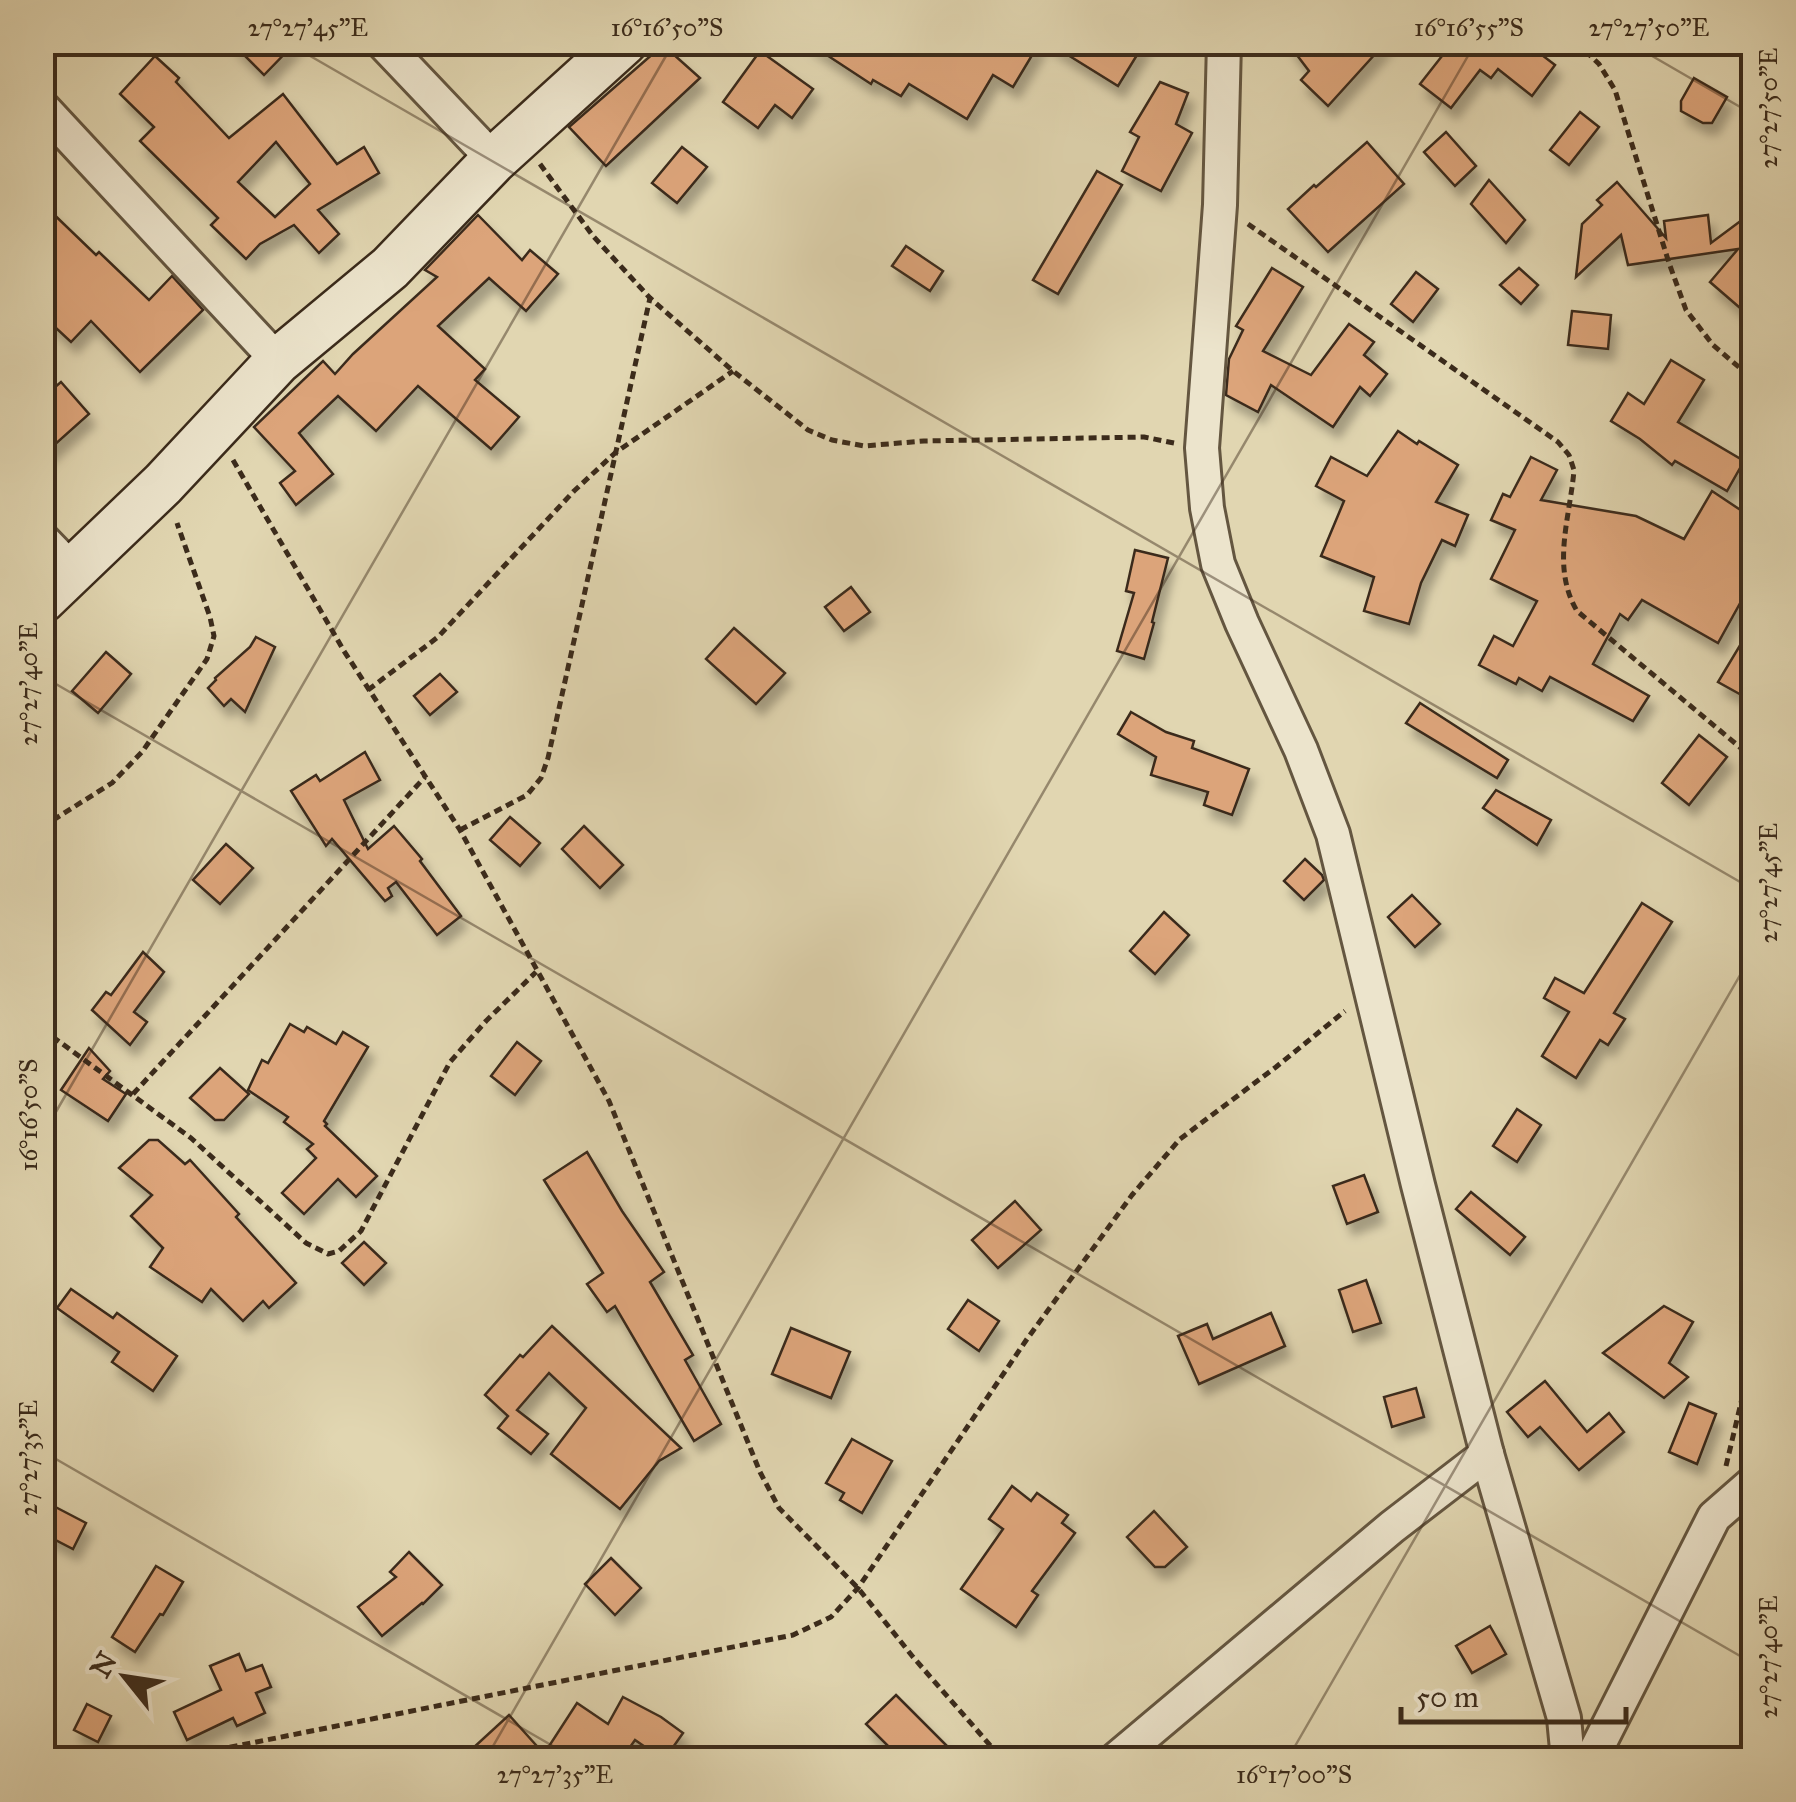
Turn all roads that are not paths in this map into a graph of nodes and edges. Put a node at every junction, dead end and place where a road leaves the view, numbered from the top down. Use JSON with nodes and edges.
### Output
{"nodes":[{"id":1,"x":382,"y":42,"type":"edge"},
{"id":2,"x":624,"y":42,"type":"edge"},
{"id":3,"x":1224,"y":42,"type":"edge"},
{"id":4,"x":42,"y":107,"type":"edge"},
{"id":5,"x":507,"y":149,"type":"junction"},
{"id":6,"x":278,"y":361,"type":"junction"},
{"id":7,"x":52,"y":570,"type":"edge"},
{"id":8,"x":1487,"y":1454,"type":"junction"},
{"id":9,"x":1754,"y":1482,"type":"edge"},
{"id":10,"x":1115,"y":1760,"type":"edge"},
{"id":11,"x":1568,"y":1760,"type":"edge"},
{"id":12,"x":1591,"y":1760,"type":"edge"}],
"edges":[{"from":1,"to":5,"type":"street"},
{"from":2,"to":5,"type":"street"},
{"from":3,"to":8,"type":"street"},
{"from":4,"to":6,"type":"street"},
{"from":5,"to":6,"type":"street"},
{"from":6,"to":7,"type":"street"},
{"from":8,"to":10,"type":"street"},
{"from":8,"to":11,"type":"street"},
{"from":9,"to":12,"type":"street"}]}
